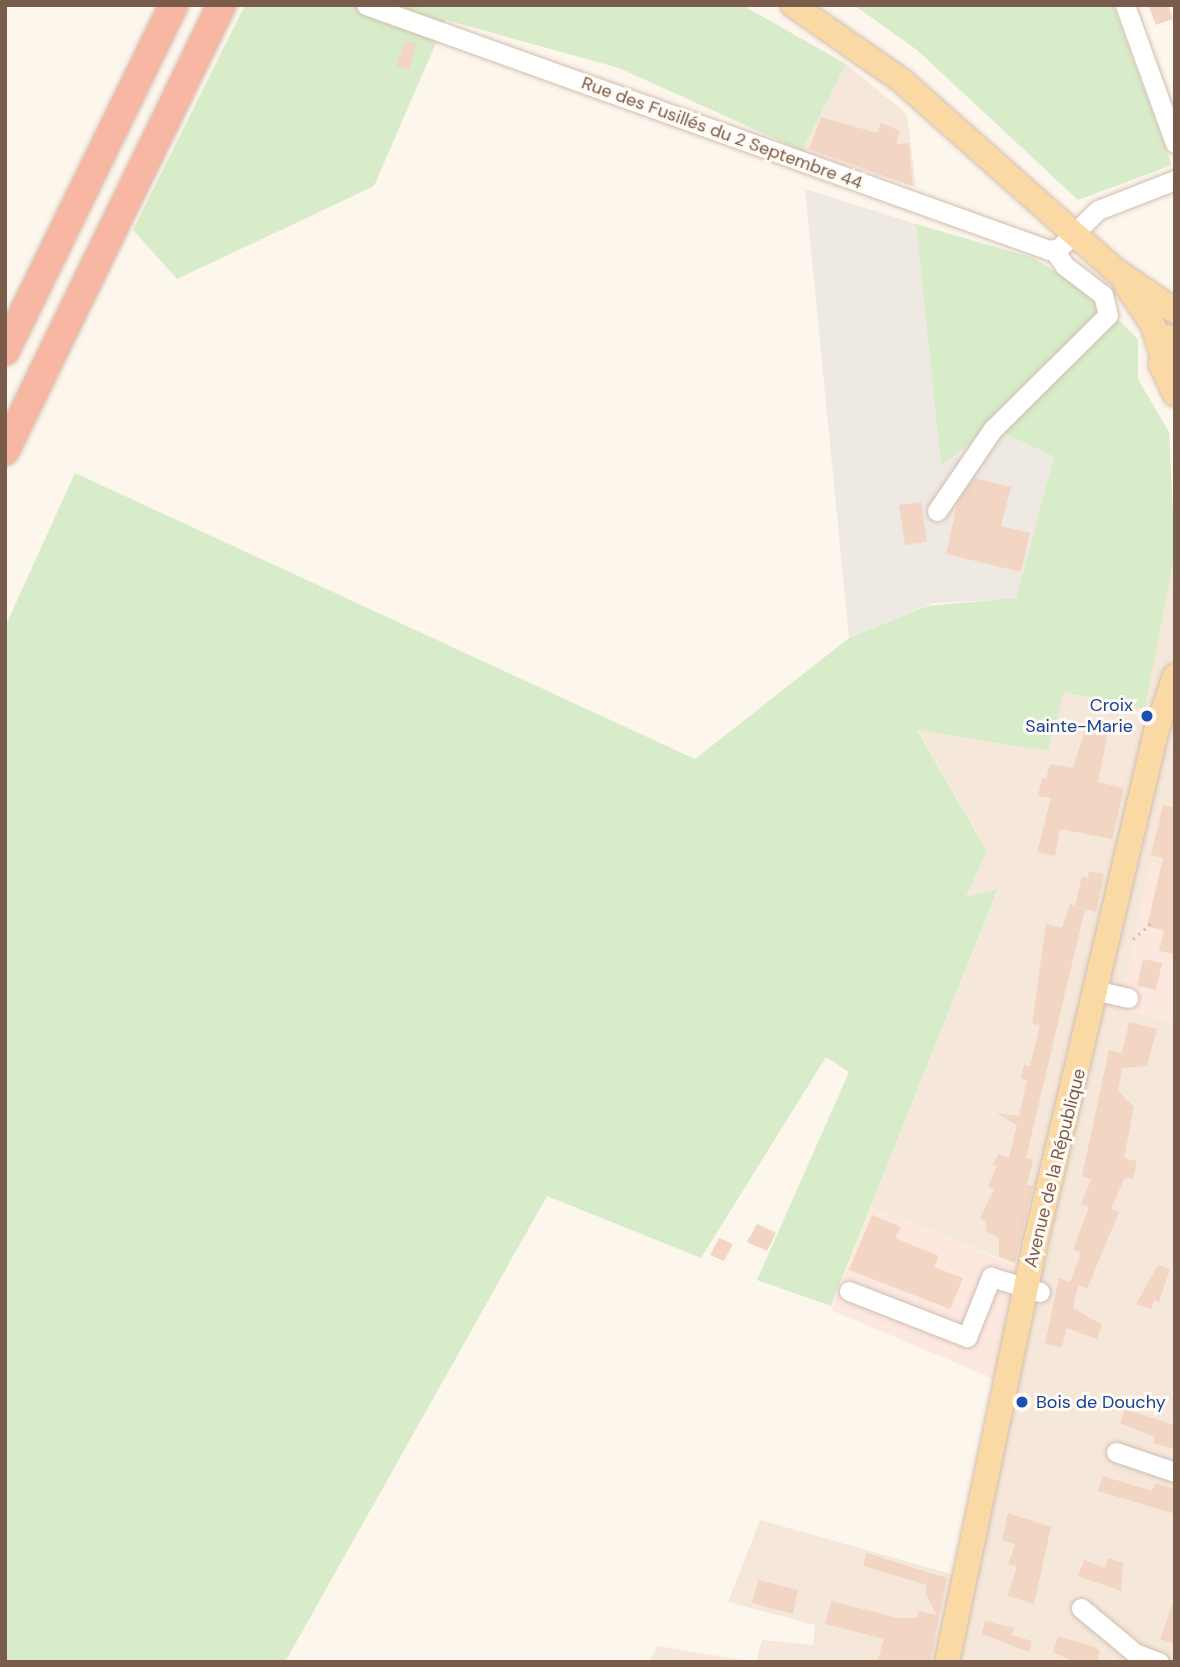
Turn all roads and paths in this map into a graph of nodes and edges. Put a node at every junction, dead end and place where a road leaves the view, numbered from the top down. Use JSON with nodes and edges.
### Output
{"nodes":[{"id":1,"x":174,"y":5,"type":"edge"},
{"id":2,"x":222,"y":5,"type":"edge"},
{"id":3,"x":366,"y":5,"type":"edge"},
{"id":4,"x":793,"y":5,"type":"edge"},
{"id":5,"x":1125,"y":5,"type":"edge"},
{"id":6,"x":1175,"y":143,"type":"edge"},
{"id":7,"x":1175,"y":180,"type":"edge"},
{"id":8,"x":1074,"y":233,"type":"junction"},
{"id":9,"x":1054,"y":250,"type":"junction"},
{"id":10,"x":1116,"y":271,"type":"junction"},
{"id":11,"x":1175,"y":311,"type":"edge"},
{"id":12,"x":1175,"y":326,"type":"edge"},
{"id":13,"x":5,"y":351,"type":"edge"},
{"id":14,"x":1161,"y":352,"type":"junction"},
{"id":15,"x":1175,"y":394,"type":"edge"},
{"id":16,"x":5,"y":451,"type":"edge"},
{"id":17,"x":937,"y":511,"type":"dead end"},
{"id":18,"x":1175,"y":677,"type":"edge"},
{"id":19,"x":1150,"y":924,"type":"dead end"},
{"id":20,"x":1133,"y":939,"type":"dead end"},
{"id":21,"x":1032,"y":1290,"type":"junction"},
{"id":22,"x":849,"y":1291,"type":"dead end"},
{"id":23,"x":1116,"y":1452,"type":"dead end"},
{"id":24,"x":1175,"y":1472,"type":"edge"},
{"id":25,"x":1081,"y":1608,"type":"dead end"},
{"id":26,"x":947,"y":1662,"type":"edge"},
{"id":27,"x":957,"y":1662,"type":"edge"},
{"id":28,"x":1159,"y":1662,"type":"edge"}],
"edges":[{"from":1,"to":13,"type":"highway"},
{"from":2,"to":16,"type":"highway"},
{"from":3,"to":9,"type":"street","name":"Rue des Fusillés du 2 Septembre 44"},
{"from":4,"to":8,"type":"main road"},
{"from":5,"to":6,"type":"street"},
{"from":7,"to":8,"type":"street"},
{"from":8,"to":9,"type":"street"},
{"from":8,"to":10,"type":"main road"},
{"from":9,"to":17,"type":"street"},
{"from":10,"to":11,"type":"main road"},
{"from":10,"to":14,"type":"main road"},
{"from":12,"to":14,"type":"main road"},
{"from":14,"to":15,"type":"main road"},
{"from":18,"to":21,"type":"main road","name":"Avenue de la République"},
{"from":19,"to":20,"type":"path"},
{"from":21,"to":22,"type":"street"},
{"from":21,"to":26,"type":"main road","name":"Avenue de la République"},
{"from":21,"to":27,"type":"main road","name":"Avenue de la République"},
{"from":23,"to":24,"type":"street"},
{"from":25,"to":28,"type":"street"}]}
